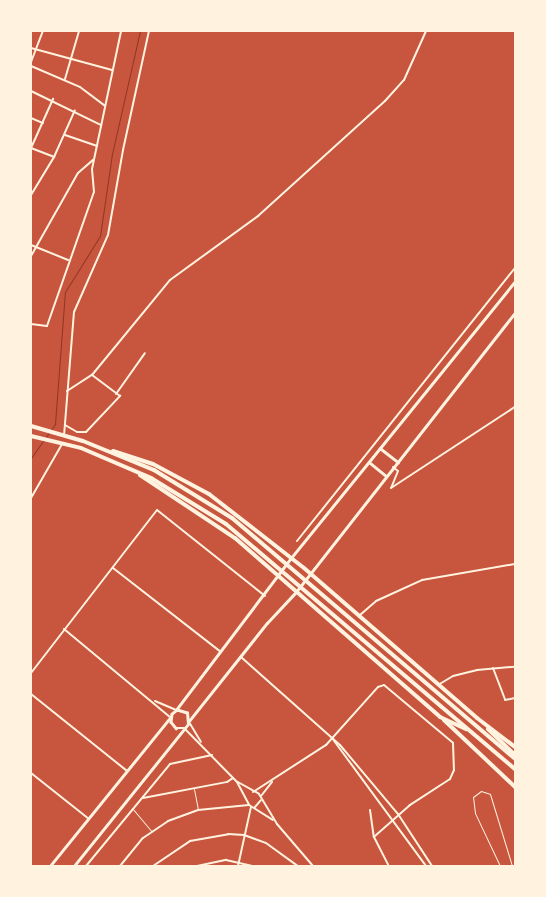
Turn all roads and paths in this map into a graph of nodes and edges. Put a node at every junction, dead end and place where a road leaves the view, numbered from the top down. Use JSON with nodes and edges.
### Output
{"nodes":[{"id":1,"x":43,"y":31,"type":"edge"},
{"id":2,"x":79,"y":31,"type":"edge"},
{"id":3,"x":121,"y":31,"type":"edge"},
{"id":4,"x":149,"y":31,"type":"edge"},
{"id":5,"x":426,"y":31,"type":"edge"},
{"id":6,"x":31,"y":48,"type":"edge"},
{"id":7,"x":36,"y":50,"type":"junction"},
{"id":8,"x":70,"y":60,"type":"junction"},
{"id":9,"x":31,"y":62,"type":"edge"},
{"id":10,"x":31,"y":66,"type":"edge"},
{"id":11,"x":112,"y":70,"type":"junction"},
{"id":12,"x":65,"y":79,"type":"junction"},
{"id":13,"x":31,"y":91,"type":"edge"},
{"id":14,"x":53,"y":99,"type":"junction"},
{"id":15,"x":105,"y":106,"type":"junction"},
{"id":16,"x":75,"y":110,"type":"junction"},
{"id":17,"x":31,"y":118,"type":"edge"},
{"id":18,"x":43,"y":122,"type":"junction"},
{"id":19,"x":101,"y":125,"type":"junction"},
{"id":20,"x":65,"y":135,"type":"junction"},
{"id":21,"x":97,"y":146,"type":"junction"},
{"id":22,"x":31,"y":148,"type":"edge"},
{"id":23,"x":54,"y":157,"type":"junction"},
{"id":24,"x":94,"y":159,"type":"junction"},
{"id":25,"x":31,"y":195,"type":"edge"},
{"id":26,"x":31,"y":245,"type":"edge"},
{"id":27,"x":35,"y":246,"type":"junction"},
{"id":28,"x":31,"y":256,"type":"edge"},
{"id":29,"x":68,"y":260,"type":"junction"},
{"id":30,"x":515,"y":268,"type":"edge"},
{"id":31,"x":515,"y":282,"type":"edge"},
{"id":32,"x":515,"y":313,"type":"edge"},
{"id":33,"x":31,"y":324,"type":"edge"},
{"id":34,"x":145,"y":353,"type":"dead end"},
{"id":35,"x":92,"y":375,"type":"junction"},
{"id":36,"x":67,"y":391,"type":"junction"},
{"id":37,"x":116,"y":394,"type":"junction"},
{"id":38,"x":515,"y":407,"type":"edge"},
{"id":39,"x":65,"y":425,"type":"junction"},
{"id":40,"x":33,"y":426,"type":"edge"},
{"id":41,"x":31,"y":436,"type":"edge"},
{"id":42,"x":64,"y":436,"type":"junction"},
{"id":43,"x":63,"y":443,"type":"junction"},
{"id":44,"x":380,"y":448,"type":"junction"},
{"id":45,"x":105,"y":450,"type":"junction"},
{"id":46,"x":370,"y":450,"type":"junction"},
{"id":47,"x":375,"y":454,"type":"junction"},
{"id":48,"x":369,"y":462,"type":"junction"},
{"id":49,"x":398,"y":462,"type":"junction"},
{"id":50,"x":393,"y":468,"type":"junction"},
{"id":51,"x":134,"y":471,"type":"junction"},
{"id":52,"x":386,"y":476,"type":"junction"},
{"id":53,"x":31,"y":498,"type":"edge"},
{"id":54,"x":297,"y":541,"type":"dead end"},
{"id":55,"x":291,"y":558,"type":"junction"},
{"id":56,"x":515,"y":564,"type":"edge"},
{"id":57,"x":113,"y":568,"type":"junction"},
{"id":58,"x":310,"y":574,"type":"junction"},
{"id":59,"x":277,"y":576,"type":"junction"},
{"id":60,"x":296,"y":592,"type":"junction"},
{"id":61,"x":265,"y":596,"type":"junction"},
{"id":62,"x":358,"y":617,"type":"junction"},
{"id":63,"x":64,"y":629,"type":"junction"},
{"id":64,"x":221,"y":652,"type":"junction"},
{"id":65,"x":240,"y":656,"type":"junction"},
{"id":66,"x":515,"y":667,"type":"edge"},
{"id":67,"x":493,"y":668,"type":"junction"},
{"id":68,"x":31,"y":673,"type":"edge"},
{"id":69,"x":438,"y":685,"type":"junction"},
{"id":70,"x":31,"y":694,"type":"edge"},
{"id":71,"x":515,"y":698,"type":"edge"},
{"id":72,"x":153,"y":700,"type":"junction"},
{"id":73,"x":176,"y":710,"type":"junction"},
{"id":74,"x":170,"y":717,"type":"junction"},
{"id":75,"x":440,"y":717,"type":"junction"},
{"id":76,"x":477,"y":718,"type":"junction"},
{"id":77,"x":189,"y":721,"type":"junction"},
{"id":78,"x":183,"y":728,"type":"junction"},
{"id":79,"x":471,"y":732,"type":"junction"},
{"id":80,"x":332,"y":738,"type":"junction"},
{"id":81,"x":202,"y":744,"type":"junction"},
{"id":82,"x":515,"y":746,"type":"edge"},
{"id":83,"x":212,"y":755,"type":"junction"},
{"id":84,"x":515,"y":756,"type":"edge"},
{"id":85,"x":515,"y":759,"type":"edge"},
{"id":86,"x":515,"y":769,"type":"edge"},
{"id":87,"x":127,"y":770,"type":"junction"},
{"id":88,"x":31,"y":774,"type":"edge"},
{"id":89,"x":233,"y":778,"type":"junction"},
{"id":90,"x":236,"y":781,"type":"junction"},
{"id":91,"x":274,"y":781,"type":"junction"},
{"id":92,"x":515,"y":787,"type":"edge"},
{"id":93,"x":194,"y":788,"type":"junction"},
{"id":94,"x":252,"y":792,"type":"junction"},
{"id":95,"x":141,"y":798,"type":"junction"},
{"id":96,"x":261,"y":798,"type":"junction"},
{"id":97,"x":247,"y":799,"type":"junction"},
{"id":98,"x":252,"y":806,"type":"junction"},
{"id":99,"x":132,"y":808,"type":"junction"},
{"id":100,"x":198,"y":810,"type":"junction"},
{"id":101,"x":370,"y":810,"type":"dead end"},
{"id":102,"x":398,"y":814,"type":"junction"},
{"id":103,"x":393,"y":818,"type":"junction"},
{"id":104,"x":88,"y":819,"type":"junction"},
{"id":105,"x":277,"y":824,"type":"junction"},
{"id":106,"x":152,"y":831,"type":"junction"},
{"id":107,"x":244,"y":835,"type":"junction"},
{"id":108,"x":374,"y":837,"type":"junction"},
{"id":109,"x":239,"y":861,"type":"junction"},
{"id":110,"x":50,"y":866,"type":"edge"},
{"id":111,"x":74,"y":866,"type":"edge"},
{"id":112,"x":86,"y":866,"type":"edge"},
{"id":113,"x":120,"y":866,"type":"edge"},
{"id":114,"x":153,"y":866,"type":"edge"},
{"id":115,"x":197,"y":866,"type":"edge"},
{"id":116,"x":238,"y":866,"type":"edge"},
{"id":117,"x":251,"y":866,"type":"edge"},
{"id":118,"x":298,"y":866,"type":"edge"},
{"id":119,"x":313,"y":866,"type":"edge"},
{"id":120,"x":389,"y":866,"type":"edge"},
{"id":121,"x":426,"y":866,"type":"edge"},
{"id":122,"x":432,"y":866,"type":"edge"},
{"id":123,"x":500,"y":866,"type":"edge"},
{"id":124,"x":512,"y":866,"type":"edge"}],
"edges":[{"from":1,"to":7,"type":"street"},
{"from":2,"to":8,"type":"street"},
{"from":3,"to":11,"type":"street"},
{"from":4,"to":36,"type":"street"},
{"from":5,"to":35,"type":"street"},
{"from":6,"to":7,"type":"street"},
{"from":7,"to":8,"type":"street"},
{"from":7,"to":9,"type":"street"},
{"from":8,"to":11,"type":"street"},
{"from":8,"to":12,"type":"street"},
{"from":10,"to":12,"type":"street"},
{"from":11,"to":15,"type":"street"},
{"from":12,"to":15,"type":"street"},
{"from":13,"to":14,"type":"street"},
{"from":14,"to":16,"type":"street"},
{"from":14,"to":18,"type":"street"},
{"from":15,"to":19,"type":"street"},
{"from":16,"to":19,"type":"street"},
{"from":16,"to":20,"type":"street"},
{"from":17,"to":18,"type":"street"},
{"from":18,"to":22,"type":"street"},
{"from":19,"to":21,"type":"street"},
{"from":20,"to":21,"type":"street"},
{"from":20,"to":23,"type":"street"},
{"from":21,"to":24,"type":"street"},
{"from":22,"to":23,"type":"street"},
{"from":23,"to":25,"type":"street"},
{"from":24,"to":27,"type":"street"},
{"from":24,"to":29,"type":"street"},
{"from":26,"to":27,"type":"street"},
{"from":27,"to":28,"type":"street"},
{"from":27,"to":29,"type":"street"},
{"from":29,"to":33,"type":"street"},
{"from":30,"to":46,"type":"street"},
{"from":31,"to":44,"type":"street"},
{"from":32,"to":49,"type":"street"},
{"from":34,"to":37,"type":"street"},
{"from":35,"to":36,"type":"street"},
{"from":35,"to":37,"type":"street"},
{"from":36,"to":39,"type":"street"},
{"from":37,"to":39,"type":"street"},
{"from":38,"to":50,"type":"street"},
{"from":39,"to":42,"type":"street"},
{"from":40,"to":42,"type":"highway"},
{"from":41,"to":43,"type":"highway"},
{"from":42,"to":45,"type":"highway"},
{"from":43,"to":51,"type":"highway"},
{"from":43,"to":53,"type":"street"},
{"from":44,"to":47,"type":"street"},
{"from":44,"to":49,"type":"street"},
{"from":45,"to":55,"type":"highway"},
{"from":45,"to":85,"type":"highway"},
{"from":46,"to":47,"type":"street"},
{"from":46,"to":54,"type":"street"},
{"from":47,"to":48,"type":"street"},
{"from":48,"to":52,"type":"street"},
{"from":48,"to":55,"type":"street"},
{"from":49,"to":50,"type":"street"},
{"from":50,"to":52,"type":"street"},
{"from":51,"to":59,"type":"highway"},
{"from":51,"to":79,"type":"highway"},
{"from":52,"to":58,"type":"street"},
{"from":55,"to":58,"type":"highway"},
{"from":55,"to":59,"type":"street"},
{"from":56,"to":62,"type":"street"},
{"from":57,"to":61,"type":"street"},
{"from":57,"to":63,"type":"street"},
{"from":57,"to":64,"type":"street"},
{"from":58,"to":60,"type":"street"},
{"from":58,"to":62,"type":"highway"},
{"from":59,"to":60,"type":"highway"},
{"from":59,"to":61,"type":"street"},
{"from":60,"to":65,"type":"street"},
{"from":60,"to":75,"type":"highway"},
{"from":61,"to":64,"type":"street"},
{"from":62,"to":69,"type":"highway"},
{"from":63,"to":68,"type":"street"},
{"from":63,"to":72,"type":"street"},
{"from":64,"to":73,"type":"street"},
{"from":65,"to":77,"type":"street"},
{"from":65,"to":80,"type":"street"},
{"from":66,"to":67,"type":"street"},
{"from":67,"to":69,"type":"street"},
{"from":67,"to":71,"type":"street"},
{"from":69,"to":76,"type":"highway"},
{"from":70,"to":87,"type":"street"},
{"from":72,"to":73,"type":"street"},
{"from":72,"to":74,"type":"street"},
{"from":73,"to":74,"type":"street"},
{"from":73,"to":77,"type":"street"},
{"from":74,"to":78,"type":"street"},
{"from":74,"to":87,"type":"street"},
{"from":75,"to":79,"type":"highway"},
{"from":75,"to":92,"type":"highway"},
{"from":76,"to":82,"type":"highway"},
{"from":76,"to":84,"type":"highway"},
{"from":77,"to":78,"type":"street"},
{"from":77,"to":81,"type":"street"},
{"from":78,"to":81,"type":"street"},
{"from":78,"to":111,"type":"street"},
{"from":79,"to":86,"type":"highway"},
{"from":80,"to":91,"type":"street"},
{"from":80,"to":102,"type":"street"},
{"from":80,"to":102,"type":"street"},
{"from":80,"to":103,"type":"street"},
{"from":81,"to":83,"type":"street"},
{"from":83,"to":89,"type":"street"},
{"from":83,"to":95,"type":"street"},
{"from":87,"to":104,"type":"street"},
{"from":88,"to":104,"type":"street"},
{"from":89,"to":90,"type":"street"},
{"from":89,"to":93,"type":"street"},
{"from":90,"to":94,"type":"street"},
{"from":90,"to":97,"type":"street"},
{"from":91,"to":94,"type":"street"},
{"from":91,"to":96,"type":"street"},
{"from":93,"to":95,"type":"street"},
{"from":93,"to":100,"type":"lane"},
{"from":94,"to":96,"type":"street"},
{"from":94,"to":97,"type":"street"},
{"from":95,"to":99,"type":"street"},
{"from":96,"to":98,"type":"street"},
{"from":96,"to":105,"type":"street"},
{"from":97,"to":98,"type":"street"},
{"from":98,"to":100,"type":"street"},
{"from":98,"to":105,"type":"street"},
{"from":98,"to":107,"type":"street"},
{"from":99,"to":106,"type":"lane"},
{"from":99,"to":112,"type":"street"},
{"from":100,"to":106,"type":"street"},
{"from":101,"to":108,"type":"street"},
{"from":102,"to":103,"type":"street"},
{"from":102,"to":122,"type":"street"},
{"from":103,"to":108,"type":"street"},
{"from":103,"to":121,"type":"street"},
{"from":104,"to":110,"type":"street"},
{"from":105,"to":119,"type":"street"},
{"from":106,"to":113,"type":"street"},
{"from":107,"to":109,"type":"street"},
{"from":107,"to":114,"type":"street"},
{"from":107,"to":118,"type":"street"},
{"from":108,"to":120,"type":"street"},
{"from":109,"to":115,"type":"street"},
{"from":109,"to":116,"type":"street"},
{"from":109,"to":117,"type":"street"},
{"from":123,"to":124,"type":"lane"}]}
